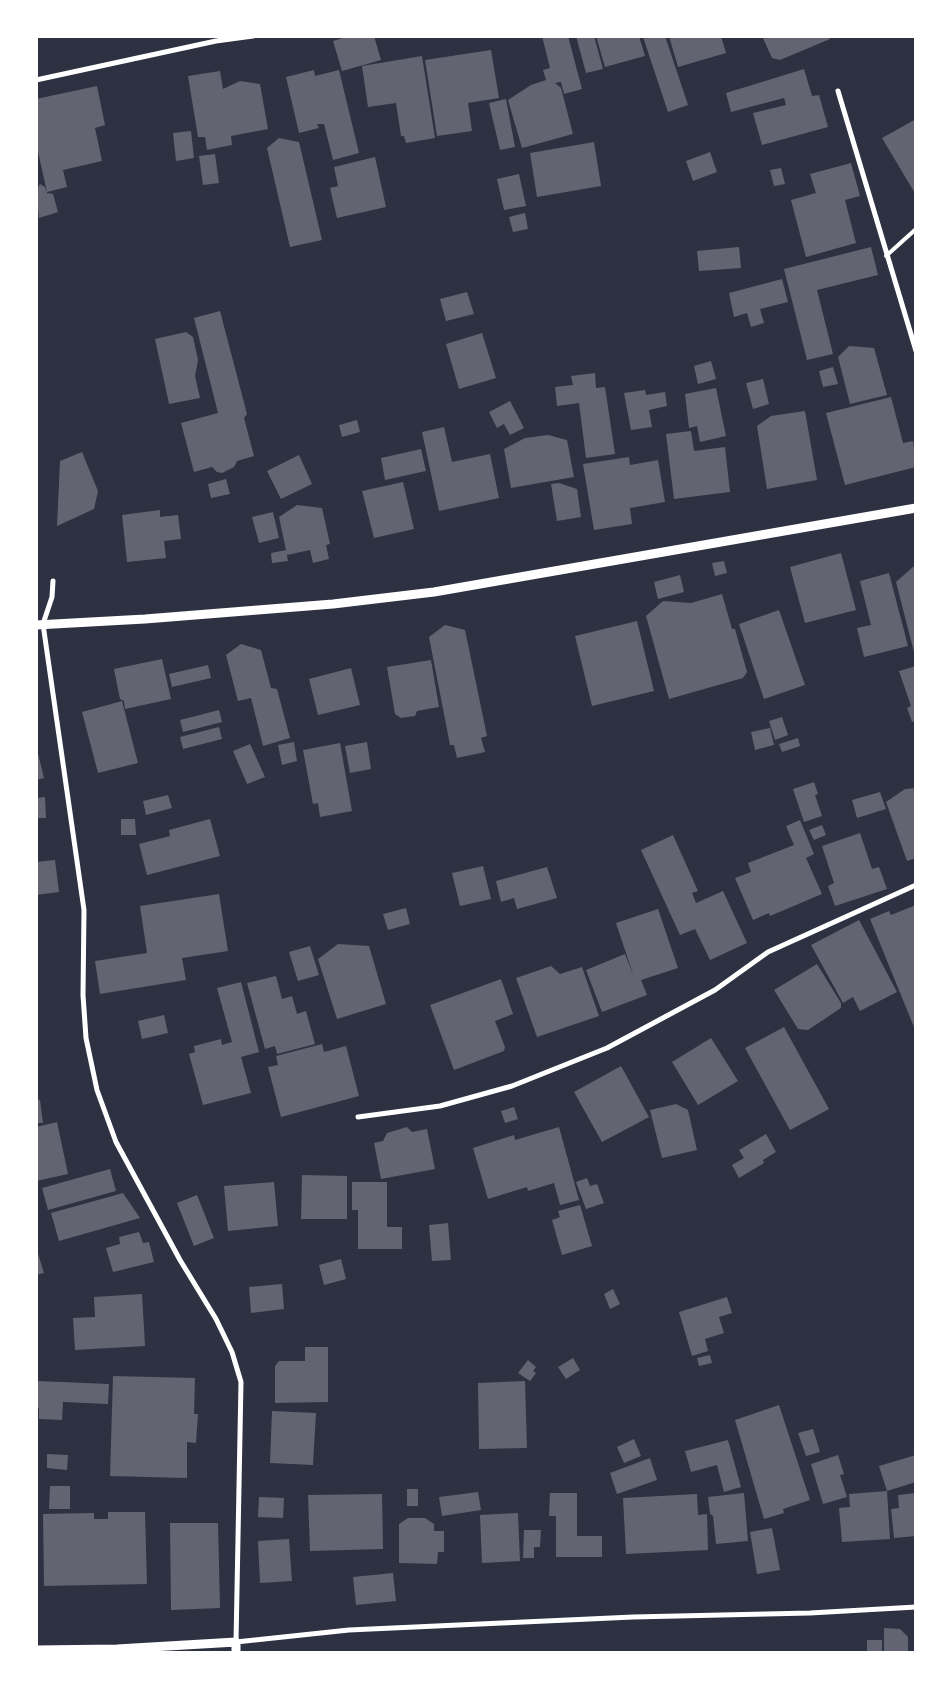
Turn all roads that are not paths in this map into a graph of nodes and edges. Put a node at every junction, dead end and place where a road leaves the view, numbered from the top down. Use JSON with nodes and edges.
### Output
{"nodes":[{"id":1,"x":253,"y":36,"type":"edge"},
{"id":2,"x":216,"y":39,"type":"edge"},
{"id":3,"x":36,"y":80,"type":"edge"},
{"id":4,"x":838,"y":91,"type":"dead end"},
{"id":5,"x":916,"y":229,"type":"edge"},
{"id":6,"x":886,"y":256,"type":"junction"},
{"id":7,"x":916,"y":351,"type":"edge"},
{"id":8,"x":916,"y":508,"type":"edge"},
{"id":9,"x":53,"y":581,"type":"dead end"},
{"id":10,"x":40,"y":624,"type":"edge"},
{"id":11,"x":916,"y":886,"type":"edge"},
{"id":12,"x":358,"y":1117,"type":"dead end"},
{"id":13,"x":916,"y":1607,"type":"edge"},
{"id":14,"x":236,"y":1642,"type":"junction"},
{"id":15,"x":36,"y":1650,"type":"edge"},
{"id":16,"x":236,"y":1653,"type":"edge"}],
"edges":[{"from":1,"to":2,"type":"street"},
{"from":2,"to":3,"type":"street"},
{"from":4,"to":6,"type":"street"},
{"from":5,"to":6,"type":"lane"},
{"from":6,"to":7,"type":"street"},
{"from":8,"to":10,"type":"street"},
{"from":9,"to":10,"type":"street"},
{"from":10,"to":14,"type":"street"},
{"from":11,"to":12,"type":"street"},
{"from":13,"to":14,"type":"street"},
{"from":14,"to":15,"type":"street"},
{"from":14,"to":16,"type":"street"}]}
